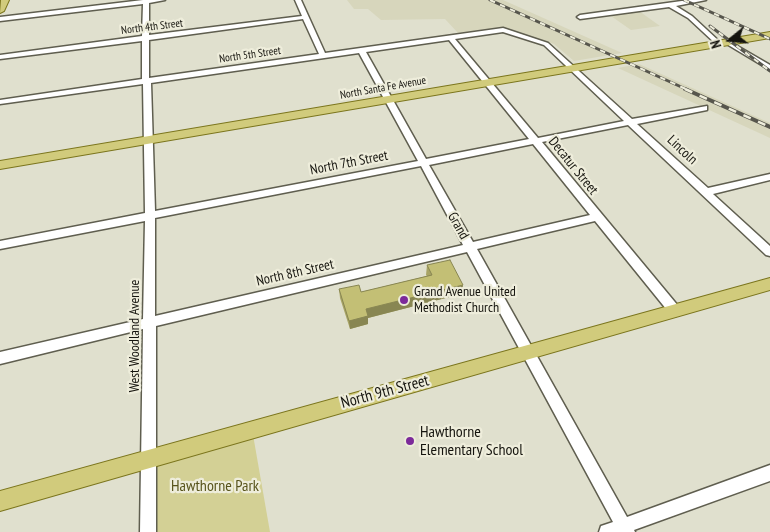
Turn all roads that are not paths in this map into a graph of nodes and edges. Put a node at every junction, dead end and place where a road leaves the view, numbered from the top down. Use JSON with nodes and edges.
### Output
{"nodes":[{"id":1,"x":5,"y":0,"type":"edge"},
{"id":2,"x":162,"y":0,"type":"edge"},
{"id":3,"x":298,"y":0,"type":"edge"},
{"id":4,"x":702,"y":0,"type":"edge"},
{"id":5,"x":146,"y":1,"type":"edge"},
{"id":6,"x":667,"y":2,"type":"edge"},
{"id":7,"x":0,"y":11,"type":"edge"},
{"id":8,"x":306,"y":17,"type":"junction"},
{"id":9,"x":580,"y":17,"type":"dead end"},
{"id":10,"x":0,"y":19,"type":"edge"},
{"id":11,"x":503,"y":30,"type":"joint"},
{"id":12,"x":770,"y":34,"type":"edge"},
{"id":13,"x":145,"y":38,"type":"junction"},
{"id":14,"x":450,"y":38,"type":"junction"},
{"id":15,"x":723,"y":42,"type":"junction"},
{"id":16,"x":362,"y":50,"type":"junction"},
{"id":17,"x":323,"y":56,"type":"junction"},
{"id":18,"x":0,"y":57,"type":"edge"},
{"id":19,"x":770,"y":68,"type":"edge"},
{"id":20,"x":574,"y":69,"type":"junction"},
{"id":21,"x":147,"y":82,"type":"junction"},
{"id":22,"x":488,"y":83,"type":"junction"},
{"id":23,"x":388,"y":100,"type":"junction"},
{"id":24,"x":0,"y":102,"type":"edge"},
{"id":25,"x":704,"y":108,"type":"dead end"},
{"id":26,"x":632,"y":122,"type":"junction"},
{"id":27,"x":148,"y":141,"type":"junction"},
{"id":28,"x":535,"y":141,"type":"junction"},
{"id":29,"x":423,"y":163,"type":"junction"},
{"id":30,"x":0,"y":165,"type":"edge"},
{"id":31,"x":770,"y":177,"type":"edge"},
{"id":32,"x":706,"y":192,"type":"junction"},
{"id":33,"x":150,"y":216,"type":"junction"},
{"id":34,"x":597,"y":217,"type":"junction"},
{"id":35,"x":0,"y":245,"type":"edge"},
{"id":36,"x":469,"y":247,"type":"junction"},
{"id":37,"x":770,"y":252,"type":"edge"},
{"id":38,"x":770,"y":284,"type":"edge"},
{"id":39,"x":675,"y":311,"type":"junction"},
{"id":40,"x":150,"y":322,"type":"junction"},
{"id":41,"x":528,"y":353,"type":"junction"},
{"id":42,"x":0,"y":358,"type":"edge"},
{"id":43,"x":150,"y":458,"type":"junction"},
{"id":44,"x":770,"y":473,"type":"edge"},
{"id":45,"x":0,"y":501,"type":"edge"},
{"id":46,"x":625,"y":529,"type":"edge"},
{"id":47,"x":148,"y":532,"type":"edge"},
{"id":48,"x":607,"y":532,"type":"edge"}],
"edges":[{"from":1,"to":7,"type":"main road"},
{"from":2,"to":5,"type":"street"},
{"from":3,"to":8,"type":"street"},
{"from":4,"to":6,"type":"street"},
{"from":5,"to":10,"type":"street"},
{"from":5,"to":13,"type":"street","name":"West Woodland Avenue"},
{"from":6,"to":9,"type":"street"},
{"from":6,"to":15,"type":"street"},
{"from":8,"to":13,"type":"street","name":"North 4th Street"},
{"from":8,"to":17,"type":"street"},
{"from":11,"to":14,"type":"street","name":"North 5th Street"},
{"from":11,"to":20,"type":"street","name":"Lincoln"},
{"from":12,"to":15,"type":"main road","name":"North Santa Fe Avenue"},
{"from":13,"to":18,"type":"street","name":"North 4th Street"},
{"from":13,"to":21,"type":"street","name":"West Woodland Avenue"},
{"from":14,"to":16,"type":"street","name":"North 5th Street"},
{"from":14,"to":22,"type":"street","name":"Decatur Street"},
{"from":15,"to":19,"type":"street"},
{"from":15,"to":20,"type":"main road","name":"North Santa Fe Avenue"},
{"from":16,"to":17,"type":"street","name":"North 5th Street"},
{"from":16,"to":23,"type":"street","name":"Grand"},
{"from":17,"to":21,"type":"street","name":"North 5th Street"},
{"from":20,"to":22,"type":"main road","name":"North Santa Fe Avenue"},
{"from":20,"to":26,"type":"street","name":"Lincoln"},
{"from":21,"to":24,"type":"street","name":"North 5th Street"},
{"from":21,"to":27,"type":"street","name":"West Woodland Avenue"},
{"from":22,"to":23,"type":"main road","name":"North Santa Fe Avenue"},
{"from":22,"to":28,"type":"street","name":"Decatur Street"},
{"from":23,"to":27,"type":"main road","name":"North Santa Fe Avenue"},
{"from":23,"to":29,"type":"street","name":"Grand"},
{"from":25,"to":26,"type":"street","name":"North 7th Street"},
{"from":26,"to":28,"type":"street","name":"North 7th Street"},
{"from":26,"to":32,"type":"street","name":"Lincoln"},
{"from":27,"to":30,"type":"main road","name":"North Santa Fe Avenue"},
{"from":27,"to":33,"type":"street","name":"West Woodland Avenue"},
{"from":28,"to":29,"type":"street","name":"North 7th Street"},
{"from":28,"to":34,"type":"street","name":"Decatur Street"},
{"from":29,"to":33,"type":"street","name":"North 7th Street"},
{"from":29,"to":36,"type":"street","name":"Grand"},
{"from":31,"to":32,"type":"street"},
{"from":32,"to":37,"type":"street","name":"Lincoln"},
{"from":33,"to":35,"type":"street","name":"North 7th Street"},
{"from":33,"to":40,"type":"street","name":"West Woodland Avenue"},
{"from":34,"to":36,"type":"street","name":"North 8th Street"},
{"from":34,"to":39,"type":"street","name":"Decatur Street"},
{"from":36,"to":40,"type":"street","name":"North 8th Street"},
{"from":36,"to":41,"type":"street","name":"Grand"},
{"from":38,"to":39,"type":"main road","name":"North 9th Street"},
{"from":39,"to":41,"type":"main road","name":"North 9th Street"},
{"from":40,"to":42,"type":"street","name":"North 8th Street"},
{"from":40,"to":43,"type":"street","name":"West Woodland Avenue"},
{"from":41,"to":43,"type":"main road","name":"North 9th Street"},
{"from":41,"to":46,"type":"street","name":"Grand"},
{"from":43,"to":45,"type":"main road","name":"North 9th Street"},
{"from":43,"to":47,"type":"street","name":"West Woodland Avenue"},
{"from":44,"to":46,"type":"street"},
{"from":46,"to":48,"type":"street"}]}
